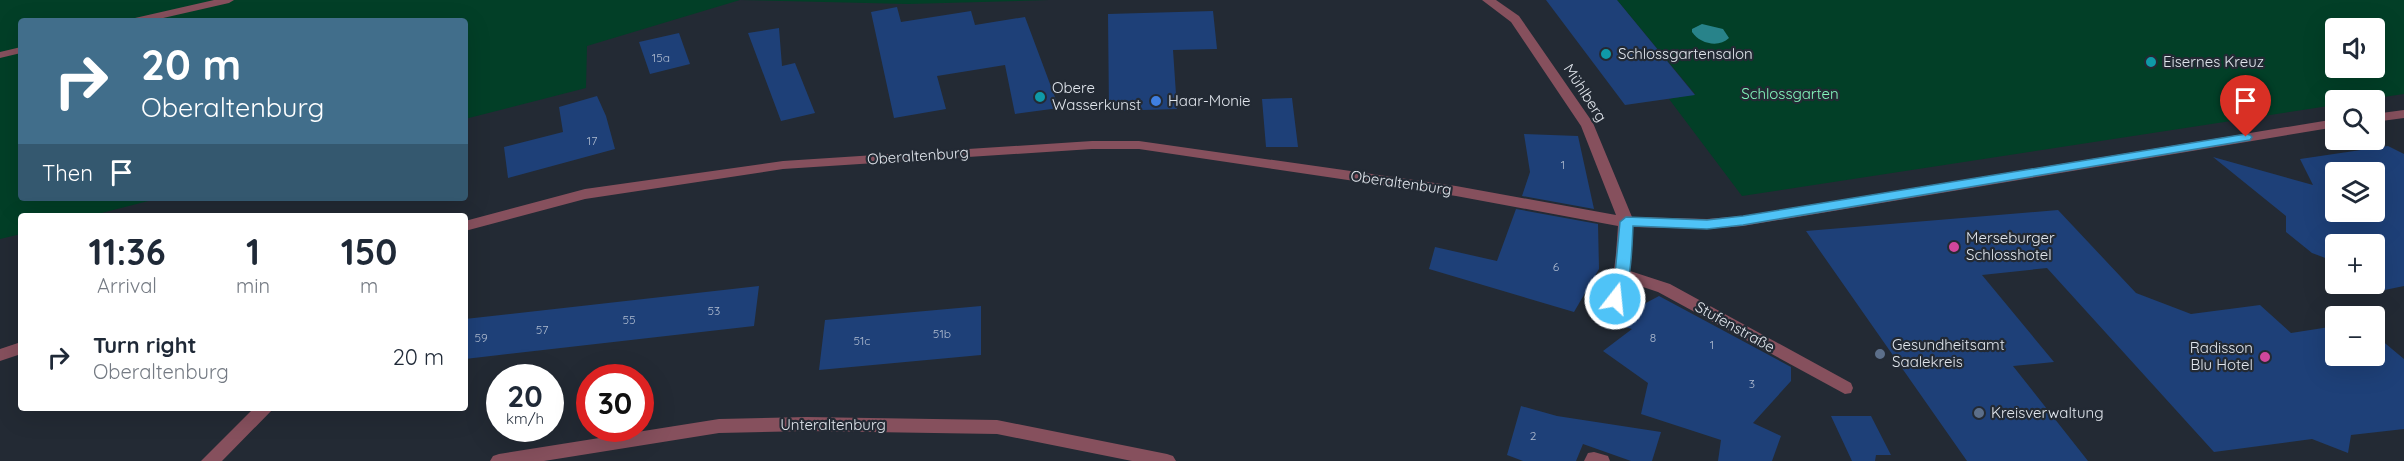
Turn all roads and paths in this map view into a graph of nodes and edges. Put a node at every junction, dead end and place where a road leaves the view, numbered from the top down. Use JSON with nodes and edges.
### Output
{"nodes":[{"id":1,"x":229,"y":0,"type":"edge"},
{"id":2,"x":1488,"y":0,"type":"edge"},
{"id":3,"x":148,"y":18,"type":"edge"},
{"id":4,"x":18,"y":51,"type":"edge"},
{"id":5,"x":0,"y":55,"type":"edge"},
{"id":6,"x":2404,"y":114,"type":"edge"},
{"id":7,"x":2385,"y":117,"type":"edge"},
{"id":8,"x":2325,"y":125,"type":"edge"},
{"id":9,"x":1626,"y":222,"type":"junction"},
{"id":10,"x":468,"y":225,"type":"edge"},
{"id":11,"x":1622,"y":274,"type":"junction"},
{"id":12,"x":1604,"y":316,"type":"dead end"},
{"id":13,"x":18,"y":349,"type":"edge"},
{"id":14,"x":0,"y":355,"type":"edge"},
{"id":15,"x":1845,"y":388,"type":"dead end"},
{"id":16,"x":262,"y":411,"type":"edge"},
{"id":17,"x":210,"y":461,"type":"edge"},
{"id":18,"x":499,"y":461,"type":"edge"},
{"id":19,"x":1167,"y":461,"type":"edge"},
{"id":20,"x":1592,"y":461,"type":"edge"},
{"id":21,"x":1602,"y":461,"type":"edge"}],
"edges":[{"from":1,"to":3,"type":"lane"},
{"from":2,"to":9,"type":"street","name":"Mühlberg"},
{"from":4,"to":5,"type":"lane"},
{"from":6,"to":7,"type":"street"},
{"from":8,"to":9,"type":"street","name":"Oberaltenburg"},
{"from":9,"to":10,"type":"street","name":"Oberaltenburg"},
{"from":9,"to":11,"type":"street"},
{"from":11,"to":12,"type":"street"},
{"from":11,"to":15,"type":"street","name":"Stufenstraße"},
{"from":13,"to":14,"type":"street"},
{"from":16,"to":17,"type":"street"},
{"from":18,"to":19,"type":"street","name":"Unteraltenburg"},
{"from":20,"to":21,"type":"lane"}]}
